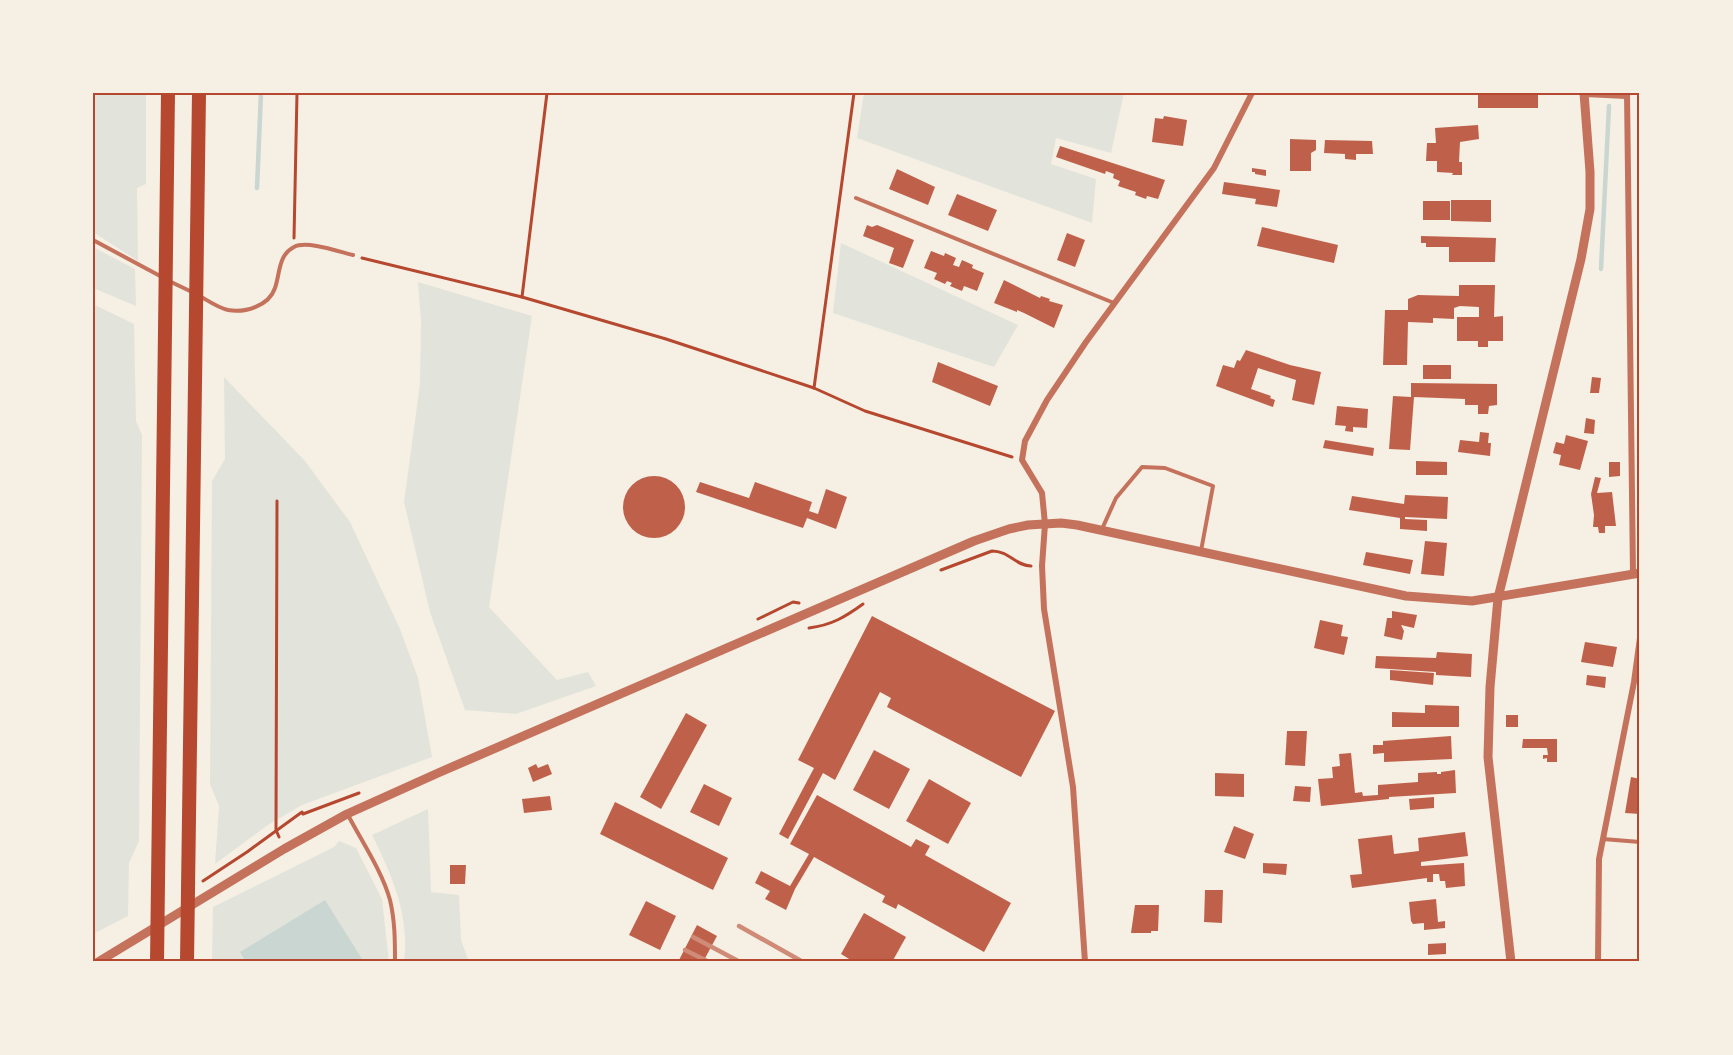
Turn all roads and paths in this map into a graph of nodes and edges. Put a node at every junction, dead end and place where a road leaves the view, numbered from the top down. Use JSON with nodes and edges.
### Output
{"nodes":[{"id":1,"x":168,"y":93,"type":"edge"},
{"id":2,"x":199,"y":93,"type":"edge"},
{"id":3,"x":297,"y":93,"type":"edge"},
{"id":4,"x":547,"y":93,"type":"edge"},
{"id":5,"x":854,"y":93,"type":"edge"},
{"id":6,"x":1252,"y":93,"type":"edge"},
{"id":7,"x":1584,"y":94,"type":"edge"},
{"id":8,"x":1626,"y":95,"type":"edge"},
{"id":9,"x":856,"y":198,"type":"dead end"},
{"id":10,"x":93,"y":240,"type":"edge"},
{"id":11,"x":294,"y":247,"type":"junction"},
{"id":12,"x":354,"y":255,"type":"joint"},
{"id":13,"x":522,"y":297,"type":"junction"},
{"id":14,"x":1114,"y":303,"type":"junction"},
{"id":15,"x":814,"y":388,"type":"junction"},
{"id":16,"x":1022,"y":460,"type":"junction"},
{"id":17,"x":278,"y":501,"type":"dead end"},
{"id":18,"x":1045,"y":524,"type":"junction"},
{"id":19,"x":1102,"y":529,"type":"junction"},
{"id":20,"x":1201,"y":552,"type":"junction"},
{"id":21,"x":1042,"y":566,"type":"junction"},
{"id":22,"x":934,"y":573,"type":"dead end"},
{"id":23,"x":1636,"y":573,"type":"edge"},
{"id":24,"x":1498,"y":598,"type":"junction"},
{"id":25,"x":873,"y":599,"type":"dead end"},
{"id":26,"x":809,"y":628,"type":"dead end"},
{"id":27,"x":1640,"y":638,"type":"edge"},
{"id":28,"x":347,"y":814,"type":"junction"},
{"id":29,"x":1603,"y":839,"type":"junction"},
{"id":30,"x":1640,"y":842,"type":"edge"},
{"id":31,"x":284,"y":849,"type":"junction"},
{"id":32,"x":98,"y":962,"type":"edge"},
{"id":33,"x":157,"y":962,"type":"edge"},
{"id":34,"x":188,"y":962,"type":"edge"},
{"id":35,"x":395,"y":962,"type":"edge"},
{"id":36,"x":1086,"y":962,"type":"edge"},
{"id":37,"x":1511,"y":962,"type":"edge"},
{"id":38,"x":1598,"y":962,"type":"edge"}],
"edges":[{"from":1,"to":33,"type":"highway"},
{"from":2,"to":34,"type":"highway"},
{"from":3,"to":11,"type":"path"},
{"from":4,"to":13,"type":"path"},
{"from":5,"to":15,"type":"path"},
{"from":6,"to":14,"type":"street"},
{"from":7,"to":8,"type":"lane"},
{"from":7,"to":24,"type":"street"},
{"from":8,"to":23,"type":"street"},
{"from":9,"to":14,"type":"lane"},
{"from":10,"to":11,"type":"lane"},
{"from":11,"to":12,"type":"lane"},
{"from":12,"to":13,"type":"path"},
{"from":13,"to":15,"type":"path"},
{"from":14,"to":16,"type":"street"},
{"from":15,"to":16,"type":"path"},
{"from":16,"to":18,"type":"street"},
{"from":17,"to":31,"type":"path"},
{"from":18,"to":19,"type":"street"},
{"from":18,"to":21,"type":"street"},
{"from":18,"to":28,"type":"street"},
{"from":19,"to":20,"type":"street"},
{"from":19,"to":20,"type":"lane"},
{"from":20,"to":24,"type":"street"},
{"from":21,"to":22,"type":"path"},
{"from":21,"to":36,"type":"street"},
{"from":23,"to":24,"type":"street"},
{"from":24,"to":37,"type":"street"},
{"from":25,"to":26,"type":"path"},
{"from":27,"to":29,"type":"street"},
{"from":28,"to":31,"type":"street"},
{"from":28,"to":35,"type":"lane"},
{"from":29,"to":30,"type":"lane"},
{"from":29,"to":38,"type":"street"},
{"from":31,"to":32,"type":"street"}]}
